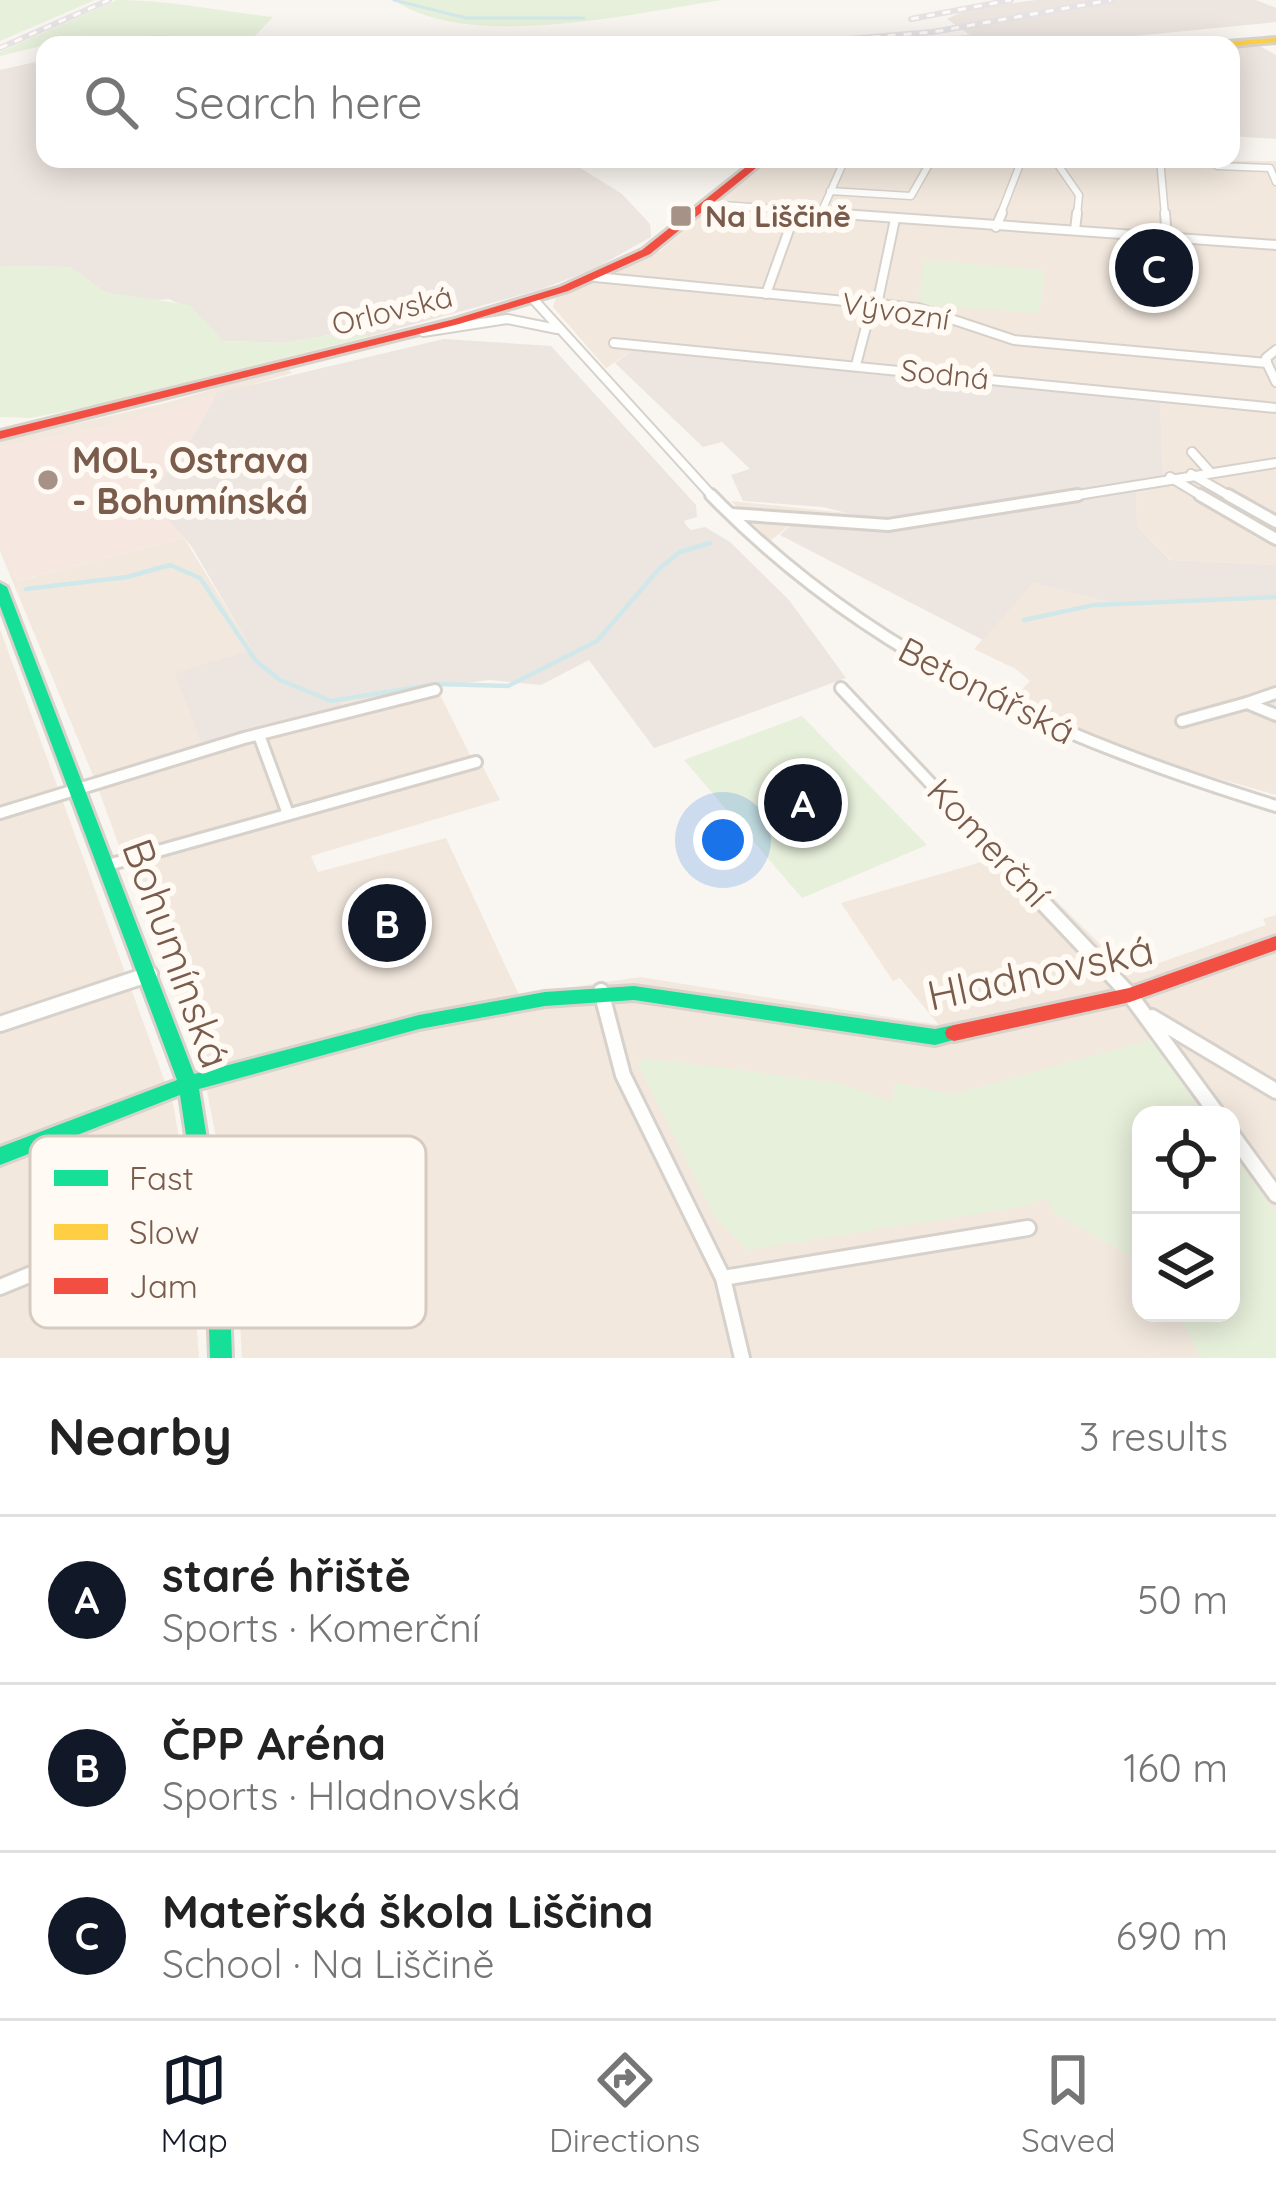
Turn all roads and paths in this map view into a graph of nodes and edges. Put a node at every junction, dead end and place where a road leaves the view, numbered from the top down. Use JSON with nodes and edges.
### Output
{"nodes":[{"id":1,"x":1276,"y":40,"type":"edge"},
{"id":2,"x":1240,"y":43,"type":"edge"},
{"id":3,"x":1240,"y":167,"type":"edge"},
{"id":4,"x":751,"y":168,"type":"edge"},
{"id":5,"x":841,"y":168,"type":"edge"},
{"id":6,"x":927,"y":168,"type":"edge"},
{"id":7,"x":1019,"y":168,"type":"edge"},
{"id":8,"x":1060,"y":168,"type":"edge"},
{"id":9,"x":1161,"y":168,"type":"edge"},
{"id":10,"x":1276,"y":182,"type":"edge"},
{"id":11,"x":830,"y":191,"type":"junction"},
{"id":12,"x":709,"y":204,"type":"junction"},
{"id":13,"x":796,"y":211,"type":"junction"},
{"id":14,"x":821,"y":213,"type":"junction"},
{"id":15,"x":896,"y":219,"type":"junction"},
{"id":16,"x":996,"y":226,"type":"junction"},
{"id":17,"x":1075,"y":230,"type":"junction"},
{"id":18,"x":1167,"y":237,"type":"junction"},
{"id":19,"x":1276,"y":245,"type":"edge"},
{"id":20,"x":595,"y":277,"type":"junction"},
{"id":21,"x":766,"y":294,"type":"junction"},
{"id":22,"x":534,"y":300,"type":"junction"},
{"id":23,"x":872,"y":304,"type":"junction"},
{"id":24,"x":563,"y":332,"type":"junction"},
{"id":25,"x":414,"y":333,"type":"junction"},
{"id":26,"x":614,"y":343,"type":"dead end"},
{"id":27,"x":1276,"y":350,"type":"edge"},
{"id":28,"x":1267,"y":363,"type":"junction"},
{"id":29,"x":856,"y":365,"type":"junction"},
{"id":30,"x":1276,"y":382,"type":"edge"},
{"id":31,"x":1276,"y":408,"type":"edge"},
{"id":32,"x":0,"y":436,"type":"edge"},
{"id":33,"x":1192,"y":452,"type":"dead end"},
{"id":34,"x":1276,"y":464,"type":"edge"},
{"id":35,"x":1209,"y":471,"type":"junction"},
{"id":36,"x":1191,"y":474,"type":"junction"},
{"id":37,"x":1170,"y":477,"type":"junction"},
{"id":38,"x":731,"y":514,"type":"junction"},
{"id":39,"x":1276,"y":522,"type":"edge"},
{"id":40,"x":1276,"y":539,"type":"edge"},
{"id":41,"x":0,"y":587,"type":"edge"},
{"id":42,"x":4,"y":609,"type":"edge"},
{"id":43,"x":842,"y":688,"type":"dead end"},
{"id":44,"x":435,"y":691,"type":"dead end"},
{"id":45,"x":1276,"y":693,"type":"edge"},
{"id":46,"x":1247,"y":703,"type":"junction"},
{"id":47,"x":1276,"y":715,"type":"edge"},
{"id":48,"x":1182,"y":722,"type":"dead end"},
{"id":49,"x":259,"y":735,"type":"junction"},
{"id":50,"x":476,"y":762,"type":"dead end"},
{"id":51,"x":79,"y":789,"type":"junction"},
{"id":52,"x":1276,"y":806,"type":"edge"},
{"id":53,"x":0,"y":813,"type":"edge"},
{"id":54,"x":288,"y":814,"type":"junction"},
{"id":55,"x":108,"y":865,"type":"junction"},
{"id":56,"x":1276,"y":943,"type":"edge"},
{"id":57,"x":150,"y":974,"type":"junction"},
{"id":58,"x":601,"y":992,"type":"junction"},
{"id":59,"x":1130,"y":995,"type":"junction"},
{"id":60,"x":1144,"y":1012,"type":"junction"},
{"id":61,"x":0,"y":1024,"type":"edge"},
{"id":62,"x":188,"y":1084,"type":"junction"},
{"id":63,"x":1276,"y":1090,"type":"edge"},
{"id":64,"x":1212,"y":1106,"type":"edge"},
{"id":65,"x":52,"y":1136,"type":"edge"},
{"id":66,"x":197,"y":1136,"type":"edge"},
{"id":67,"x":30,"y":1145,"type":"edge"},
{"id":68,"x":1240,"y":1145,"type":"edge"},
{"id":69,"x":0,"y":1156,"type":"edge"},
{"id":70,"x":1276,"y":1195,"type":"edge"},
{"id":71,"x":1028,"y":1228,"type":"dead end"},
{"id":72,"x":30,"y":1275,"type":"edge"},
{"id":73,"x":723,"y":1277,"type":"junction"},
{"id":74,"x":0,"y":1287,"type":"edge"},
{"id":75,"x":219,"y":1328,"type":"edge"},
{"id":76,"x":221,"y":1358,"type":"edge"},
{"id":77,"x":742,"y":1358,"type":"edge"}],
"edges":[{"from":1,"to":2,"type":"main road"},
{"from":3,"to":10,"type":"street"},
{"from":4,"to":12,"type":"main road","name":"Orlovská"},
{"from":5,"to":11,"type":"street"},
{"from":6,"to":11,"type":"street"},
{"from":7,"to":16,"type":"street"},
{"from":8,"to":17,"type":"street"},
{"from":9,"to":18,"type":"street"},
{"from":11,"to":14,"type":"street"},
{"from":12,"to":13,"type":"street"},
{"from":12,"to":20,"type":"main road","name":"Orlovská"},
{"from":13,"to":14,"type":"street"},
{"from":13,"to":21,"type":"street"},
{"from":14,"to":15,"type":"street"},
{"from":15,"to":16,"type":"street"},
{"from":15,"to":23,"type":"street"},
{"from":16,"to":17,"type":"street"},
{"from":17,"to":18,"type":"street"},
{"from":18,"to":19,"type":"street"},
{"from":20,"to":21,"type":"street","name":"Vývozní"},
{"from":20,"to":22,"type":"main road","name":"Orlovská"},
{"from":21,"to":23,"type":"street","name":"Vývozní"},
{"from":22,"to":24,"type":"street","name":"Betonářská"},
{"from":22,"to":25,"type":"main road","name":"Orlovská"},
{"from":23,"to":28,"type":"street","name":"Vývozní"},
{"from":23,"to":29,"type":"street"},
{"from":24,"to":25,"type":"street"},
{"from":24,"to":38,"type":"street","name":"Betonářská"},
{"from":25,"to":32,"type":"main road","name":"Orlovská"},
{"from":26,"to":29,"type":"street","name":"Sodná"},
{"from":27,"to":28,"type":"street"},
{"from":28,"to":30,"type":"street"},
{"from":29,"to":31,"type":"street","name":"Sodná"},
{"from":33,"to":35,"type":"street"},
{"from":34,"to":35,"type":"street"},
{"from":35,"to":36,"type":"street"},
{"from":36,"to":37,"type":"street"},
{"from":36,"to":39,"type":"street"},
{"from":37,"to":38,"type":"street"},
{"from":37,"to":40,"type":"street"},
{"from":38,"to":52,"type":"street","name":"Betonářská"},
{"from":41,"to":42,"type":"main road","name":"Bohumínská"},
{"from":42,"to":51,"type":"main road","name":"Bohumínská"},
{"from":43,"to":59,"type":"street","name":"Komerční"},
{"from":44,"to":49,"type":"street"},
{"from":45,"to":46,"type":"street"},
{"from":46,"to":47,"type":"street"},
{"from":46,"to":48,"type":"street"},
{"from":49,"to":51,"type":"street"},
{"from":49,"to":54,"type":"street"},
{"from":50,"to":54,"type":"street"},
{"from":51,"to":53,"type":"street"},
{"from":51,"to":55,"type":"main road","name":"Bohumínská"},
{"from":54,"to":55,"type":"street"},
{"from":55,"to":57,"type":"main road","name":"Bohumínská"},
{"from":56,"to":59,"type":"main road","name":"Hladnovská"},
{"from":57,"to":61,"type":"street"},
{"from":57,"to":62,"type":"main road","name":"Bohumínská"},
{"from":58,"to":59,"type":"main road","name":"Hladnovská"},
{"from":58,"to":62,"type":"main road","name":"Hladnovská"},
{"from":58,"to":73,"type":"street"},
{"from":59,"to":60,"type":"street","name":"Komerční"},
{"from":60,"to":63,"type":"street"},
{"from":60,"to":64,"type":"street","name":"Komerční"},
{"from":62,"to":65,"type":"main road","name":"Hladnovská"},
{"from":62,"to":66,"type":"main road","name":"Bohumínská"},
{"from":67,"to":69,"type":"main road","name":"Hladnovská"},
{"from":68,"to":70,"type":"street"},
{"from":71,"to":73,"type":"street"},
{"from":72,"to":74,"type":"street"},
{"from":73,"to":77,"type":"street"},
{"from":75,"to":76,"type":"main road","name":"Bohumínská"}]}
